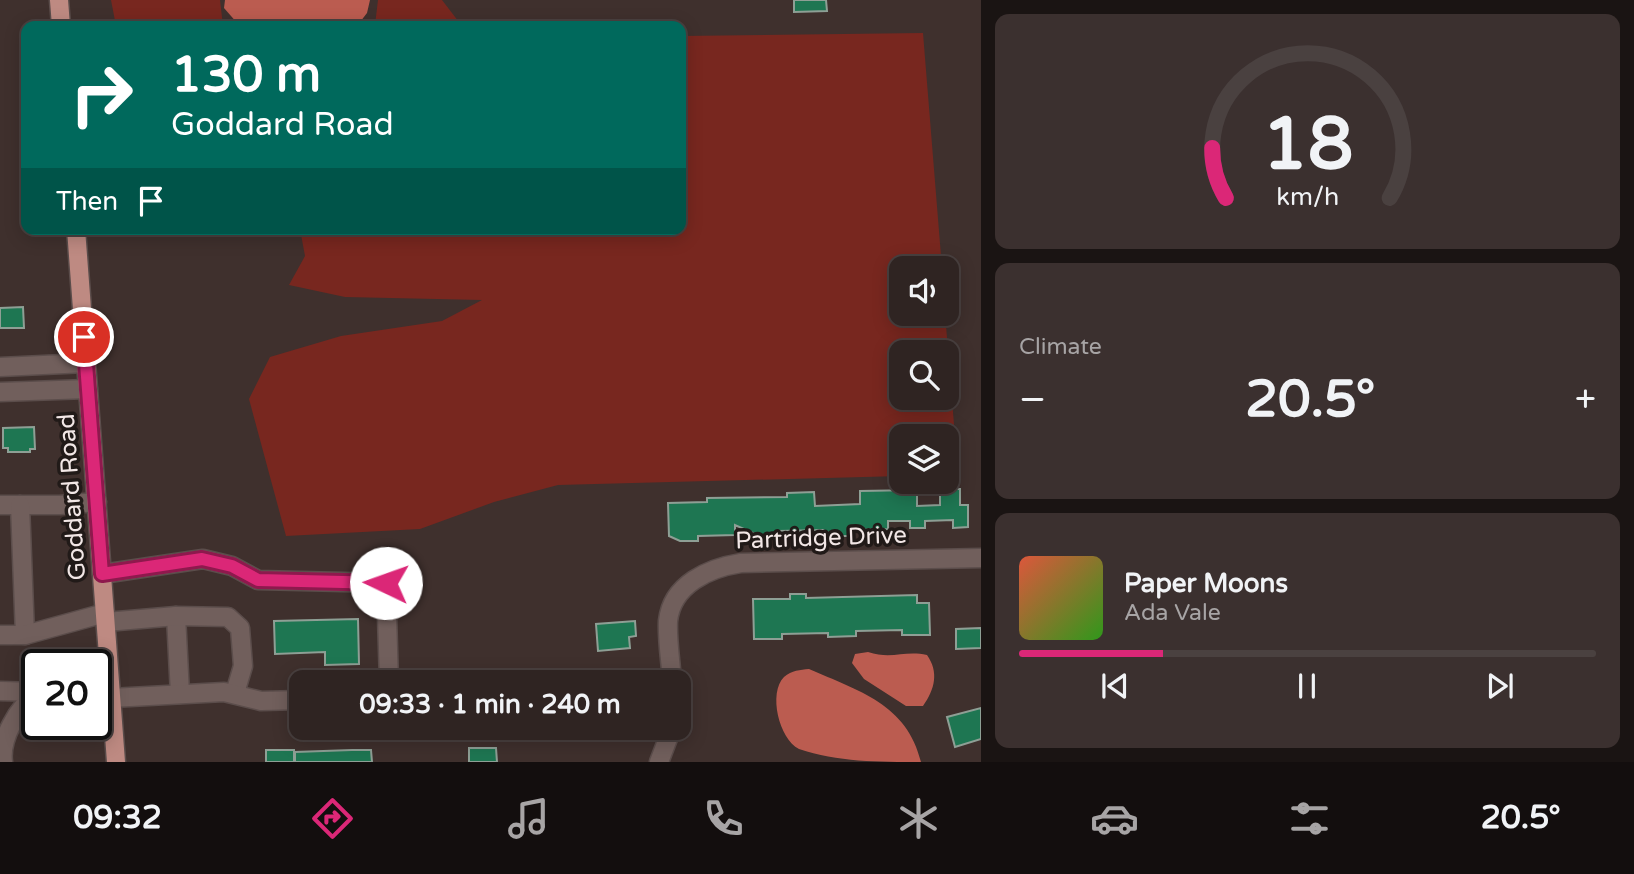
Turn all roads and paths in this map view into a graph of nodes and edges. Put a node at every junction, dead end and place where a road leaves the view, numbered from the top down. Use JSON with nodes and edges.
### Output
{"nodes":[{"id":1,"x":59,"y":0,"type":"edge"},
{"id":2,"x":61,"y":21,"type":"edge"},
{"id":3,"x":76,"y":235,"type":"edge"},
{"id":4,"x":86,"y":363,"type":"junction"},
{"id":5,"x":0,"y":367,"type":"edge"},
{"id":6,"x":88,"y":389,"type":"junction"},
{"id":7,"x":0,"y":392,"type":"edge"},
{"id":8,"x":97,"y":502,"type":"junction"},
{"id":9,"x":0,"y":505,"type":"edge"},
{"id":10,"x":20,"y":505,"type":"junction"},
{"id":11,"x":981,"y":558,"type":"edge"},
{"id":12,"x":102,"y":574,"type":"junction"},
{"id":13,"x":176,"y":617,"type":"junction"},
{"id":14,"x":105,"y":618,"type":"junction"},
{"id":15,"x":0,"y":635,"type":"edge"},
{"id":16,"x":25,"y":635,"type":"junction"},
{"id":17,"x":105,"y":649,"type":"edge"},
{"id":18,"x":389,"y":670,"type":"edge"},
{"id":19,"x":671,"y":670,"type":"edge"},
{"id":20,"x":0,"y":691,"type":"edge"},
{"id":21,"x":21,"y":692,"type":"edge"},
{"id":22,"x":112,"y":692,"type":"edge"},
{"id":23,"x":235,"y":693,"type":"junction"},
{"id":24,"x":180,"y":694,"type":"junction"},
{"id":25,"x":289,"y":700,"type":"edge"},
{"id":26,"x":21,"y":711,"type":"edge"},
{"id":27,"x":112,"y":734,"type":"edge"},
{"id":28,"x":667,"y":740,"type":"edge"},
{"id":29,"x":3,"y":762,"type":"edge"},
{"id":30,"x":116,"y":762,"type":"edge"},
{"id":31,"x":659,"y":762,"type":"edge"}],
"edges":[{"from":1,"to":2,"type":"main road"},
{"from":3,"to":4,"type":"main road","name":"Goddard Road"},
{"from":4,"to":5,"type":"street"},
{"from":4,"to":6,"type":"main road","name":"Goddard Road"},
{"from":6,"to":7,"type":"street"},
{"from":6,"to":8,"type":"main road","name":"Goddard Road"},
{"from":8,"to":10,"type":"street"},
{"from":8,"to":12,"type":"main road","name":"Goddard Road"},
{"from":9,"to":10,"type":"street"},
{"from":10,"to":16,"type":"street"},
{"from":11,"to":19,"type":"street","name":"Partridge Drive"},
{"from":12,"to":14,"type":"main road","name":"Goddard Road"},
{"from":12,"to":18,"type":"street"},
{"from":13,"to":14,"type":"street"},
{"from":13,"to":23,"type":"street"},
{"from":13,"to":24,"type":"street"},
{"from":14,"to":16,"type":"street"},
{"from":14,"to":17,"type":"main road","name":"Goddard Road"},
{"from":15,"to":16,"type":"street"},
{"from":20,"to":21,"type":"street"},
{"from":22,"to":24,"type":"street"},
{"from":23,"to":24,"type":"street"},
{"from":23,"to":25,"type":"street"},
{"from":26,"to":29,"type":"street"},
{"from":27,"to":30,"type":"main road","name":"Goddard Road"},
{"from":28,"to":31,"type":"street"}]}
